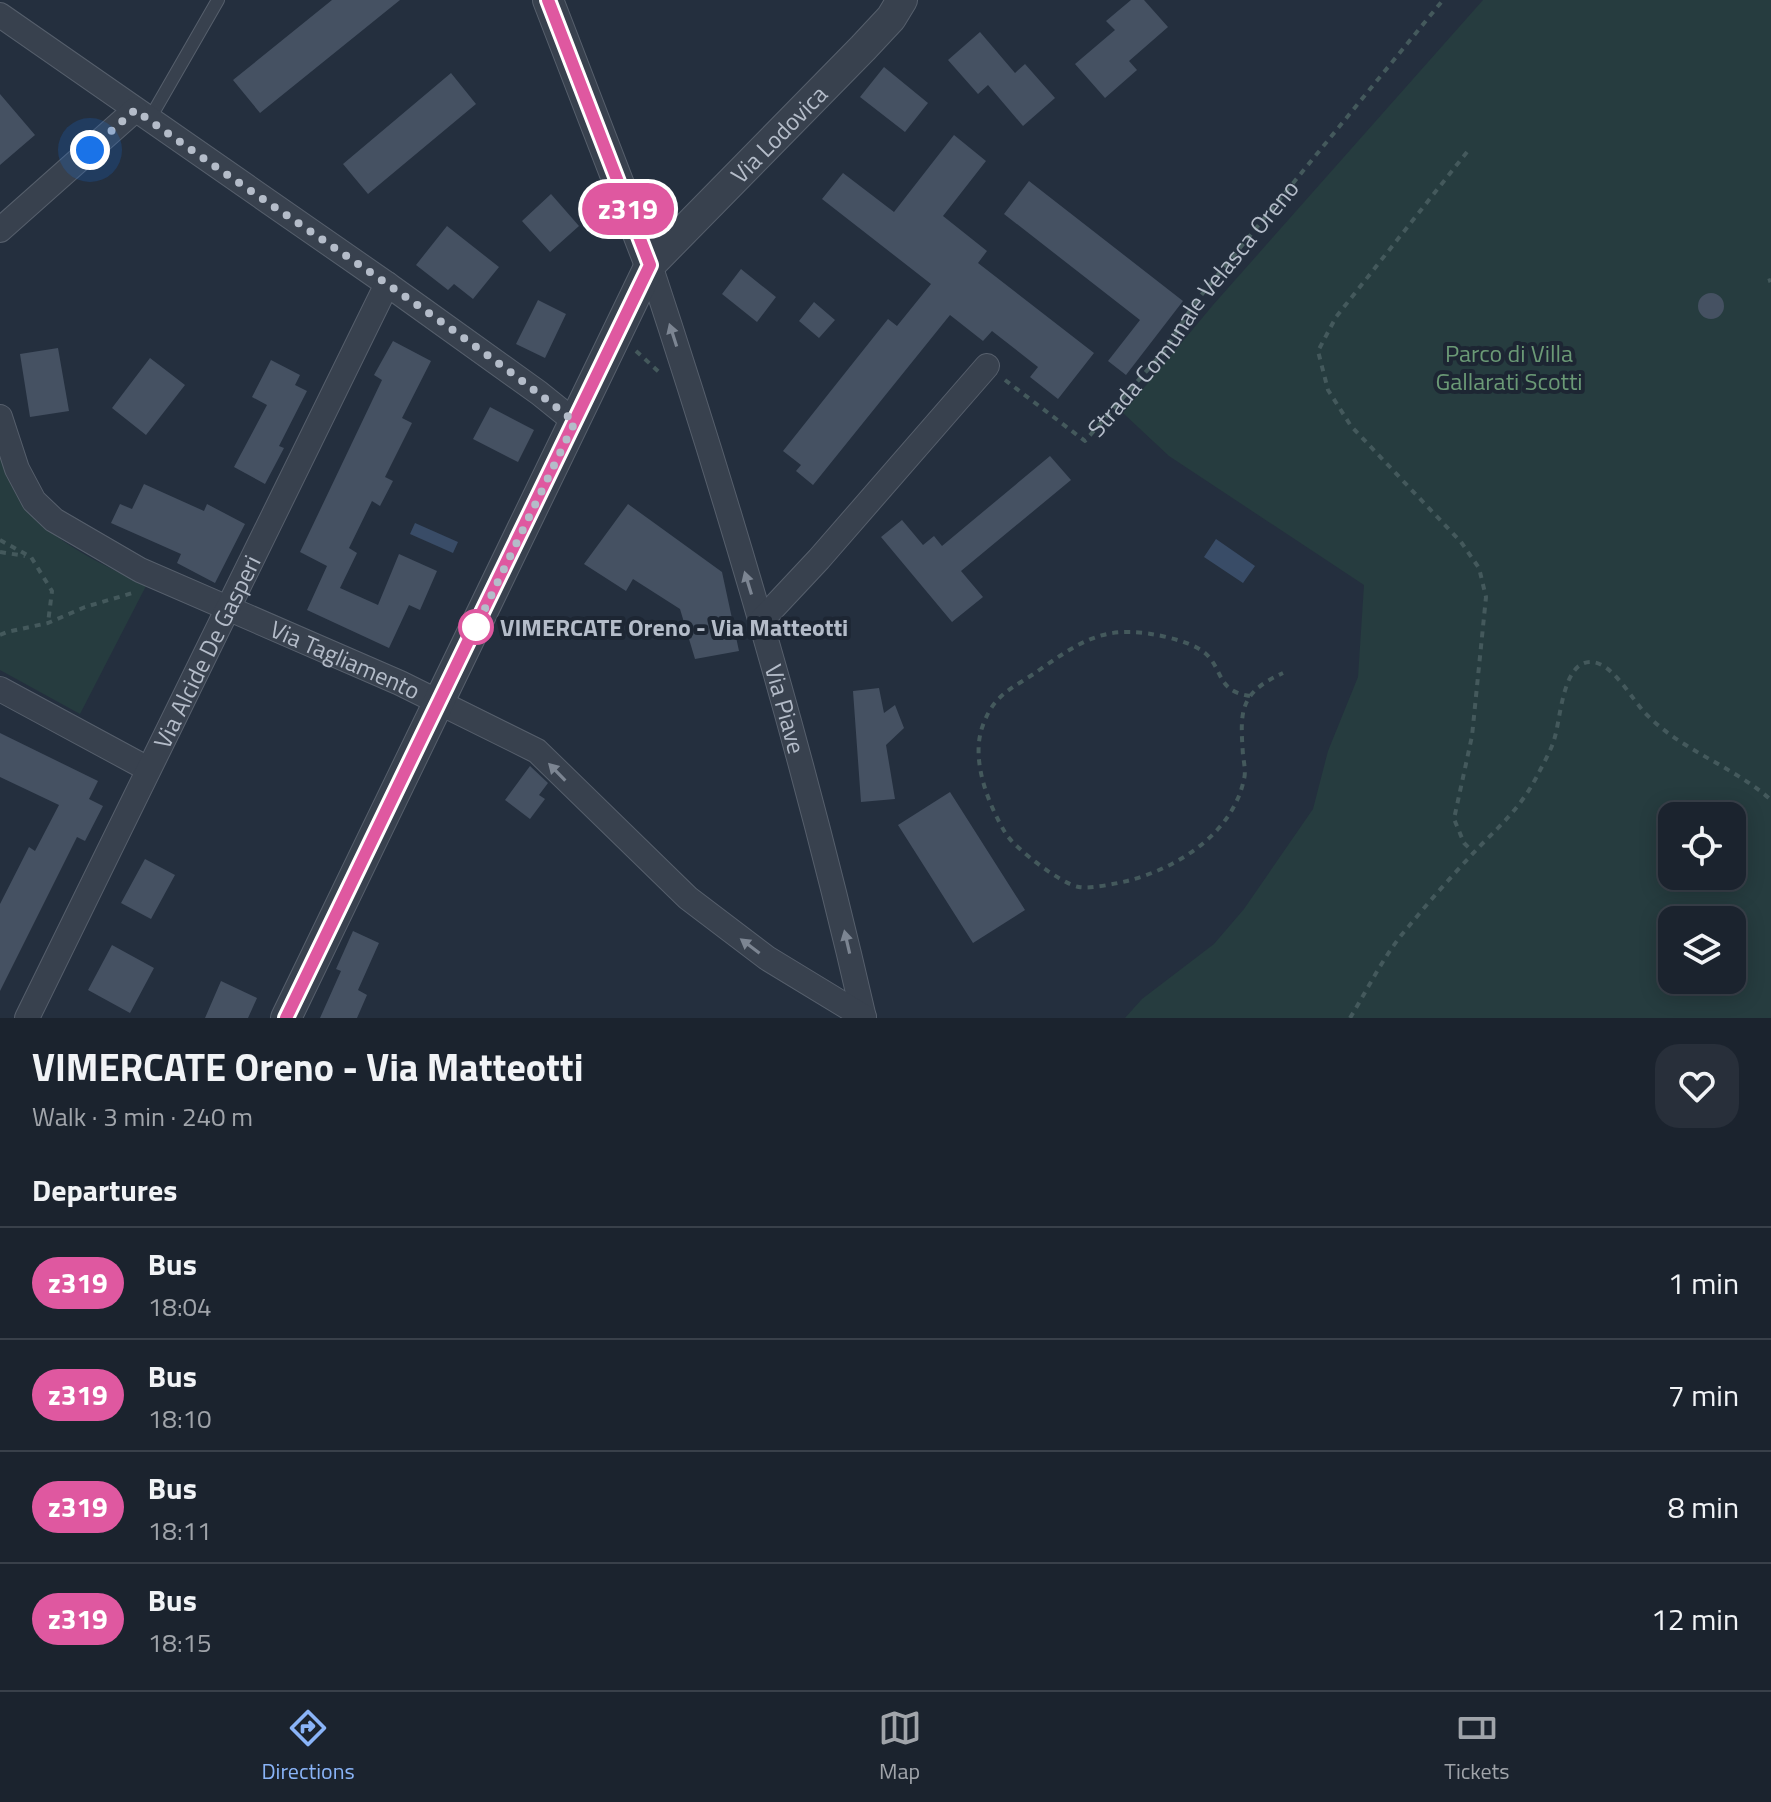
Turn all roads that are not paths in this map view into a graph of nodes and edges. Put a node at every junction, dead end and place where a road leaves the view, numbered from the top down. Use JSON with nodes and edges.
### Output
{"nodes":[{"id":1,"x":218,"y":0,"type":"edge"},
{"id":2,"x":548,"y":0,"type":"edge"},
{"id":3,"x":902,"y":0,"type":"edge"},
{"id":4,"x":0,"y":15,"type":"edge"},
{"id":5,"x":142,"y":115,"type":"junction"},
{"id":6,"x":0,"y":230,"type":"edge"},
{"id":7,"x":650,"y":265,"type":"junction"},
{"id":8,"x":387,"y":284,"type":"junction"},
{"id":9,"x":987,"y":366,"type":"road end"},
{"id":10,"x":0,"y":417,"type":"edge"},
{"id":11,"x":575,"y":422,"type":"junction"},
{"id":12,"x":227,"y":610,"type":"junction"},
{"id":13,"x":760,"y":622,"type":"junction"},
{"id":14,"x":0,"y":689,"type":"edge"},
{"id":15,"x":439,"y":703,"type":"junction"},
{"id":16,"x":148,"y":769,"type":"junction"},
{"id":17,"x":864,"y":1017,"type":"edge"},
{"id":18,"x":27,"y":1018,"type":"edge"},
{"id":19,"x":286,"y":1018,"type":"edge"}],
"edges":[{"from":1,"to":5,"type":"lane"},
{"from":2,"to":7,"type":"street"},
{"from":3,"to":7,"type":"street","name":"Via Lodovica"},
{"from":4,"to":5,"type":"street"},
{"from":5,"to":6,"type":"street"},
{"from":5,"to":8,"type":"street"},
{"from":7,"to":11,"type":"street","name":"Via Lodovica"},
{"from":13,"to":7,"type":"street","name":"Via Piave","one_way":true},
{"from":8,"to":11,"type":"street"},
{"from":8,"to":12,"type":"street","name":"Via Alcide De Gasperi"},
{"from":9,"to":13,"type":"street"},
{"from":10,"to":12,"type":"street","name":"Via Tagliamento"},
{"from":11,"to":15,"type":"street","name":"Via Lodovica"},
{"from":12,"to":15,"type":"street","name":"Via Tagliamento"},
{"from":12,"to":16,"type":"street","name":"Via Alcide De Gasperi"},
{"from":17,"to":13,"type":"street","name":"Via Piave","one_way":true},
{"from":14,"to":16,"type":"street"},
{"from":17,"to":15,"type":"street","name":"Via Tagliamento","one_way":true},
{"from":15,"to":19,"type":"street","name":"Via Lodovica"},
{"from":16,"to":18,"type":"street","name":"Via Alcide De Gasperi"}]}
